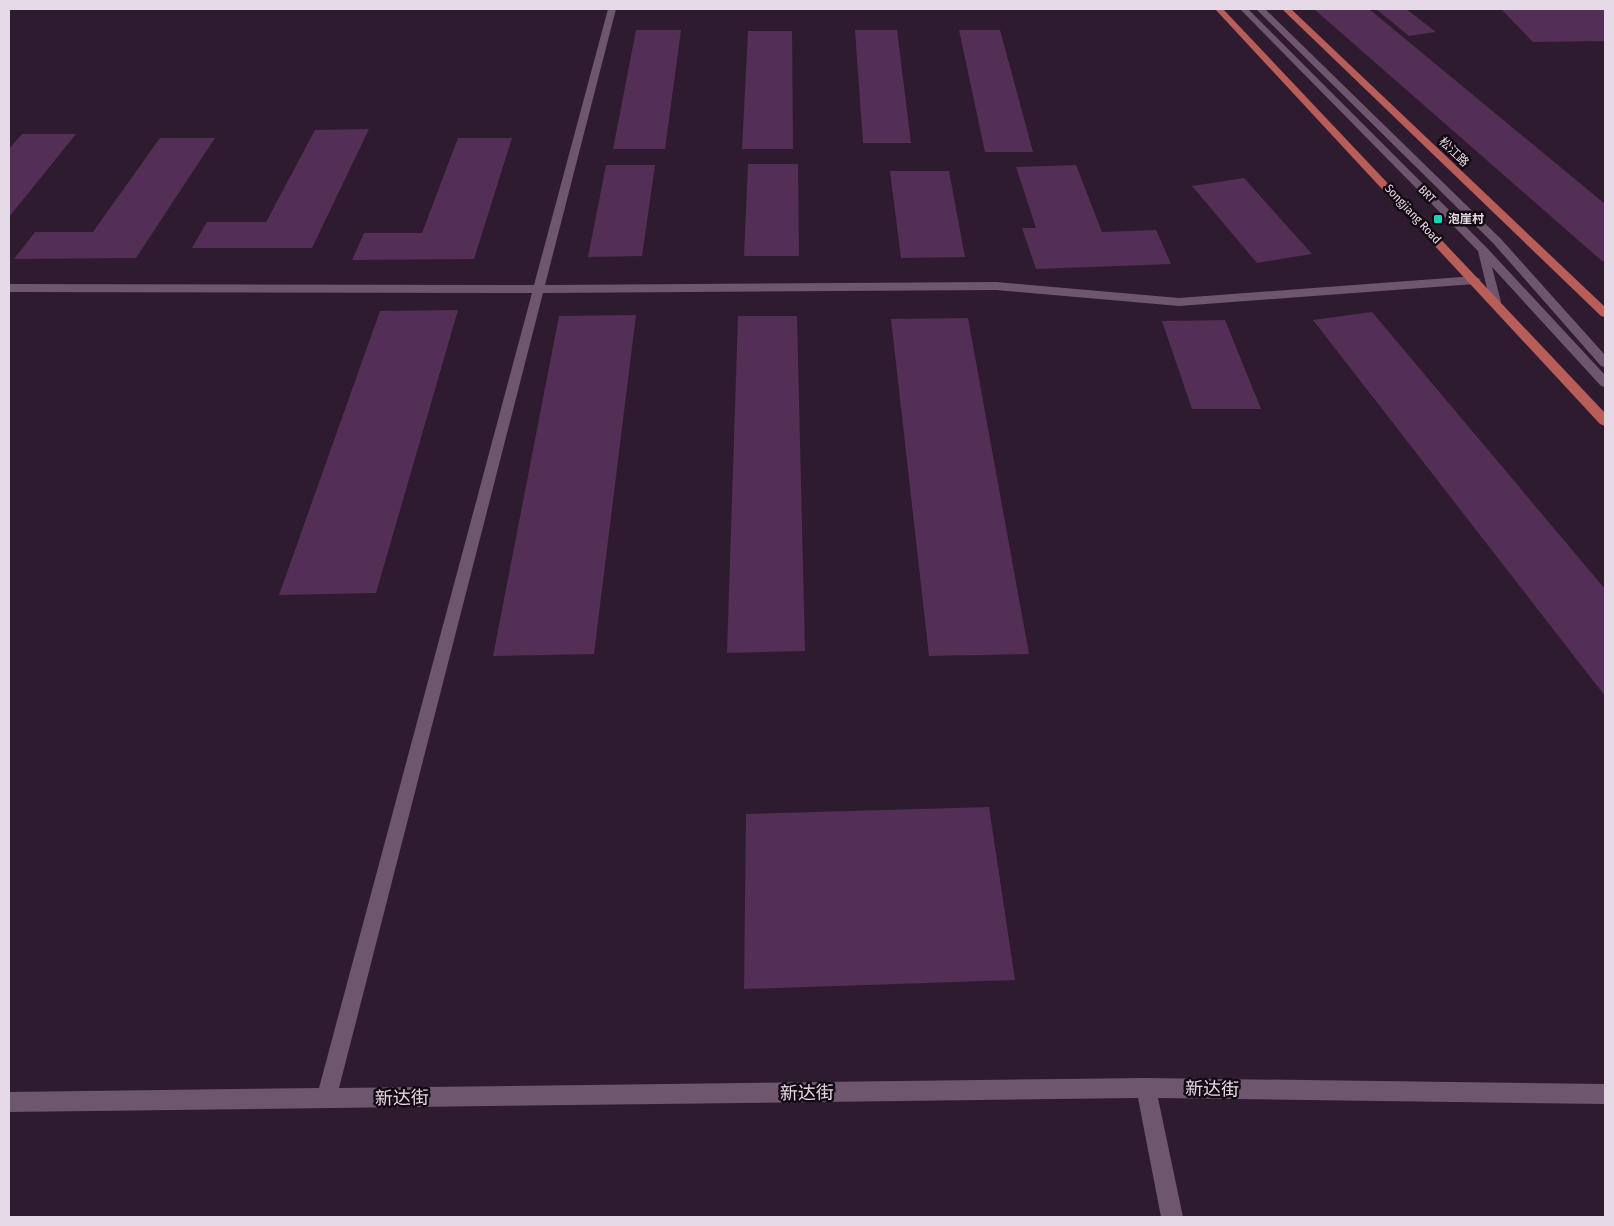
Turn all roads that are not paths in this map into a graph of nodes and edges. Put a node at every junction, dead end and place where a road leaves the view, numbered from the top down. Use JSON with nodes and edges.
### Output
{"nodes":[{"id":1,"x":612,"y":9,"type":"edge"},
{"id":2,"x":1218,"y":9,"type":"edge"},
{"id":3,"x":1244,"y":9,"type":"edge"},
{"id":4,"x":1260,"y":9,"type":"edge"},
{"id":5,"x":1286,"y":9,"type":"edge"},
{"id":6,"x":1483,"y":250,"type":"junction"},
{"id":7,"x":1475,"y":280,"type":"junction"},
{"id":8,"x":9,"y":288,"type":"edge"},
{"id":9,"x":539,"y":289,"type":"junction"},
{"id":10,"x":1495,"y":302,"type":"junction"},
{"id":11,"x":1605,"y":313,"type":"edge"},
{"id":12,"x":1605,"y":363,"type":"edge"},
{"id":13,"x":1605,"y":383,"type":"edge"},
{"id":14,"x":1605,"y":421,"type":"edge"},
{"id":15,"x":1146,"y":1088,"type":"junction"},
{"id":16,"x":1605,"y":1094,"type":"edge"},
{"id":17,"x":326,"y":1099,"type":"junction"},
{"id":18,"x":9,"y":1102,"type":"edge"},
{"id":19,"x":1172,"y":1217,"type":"edge"}],
"edges":[{"from":1,"to":9,"type":"street"},
{"from":2,"to":7,"type":"main road","name":"Songjiang Road"},
{"from":3,"to":6,"type":"street","name":"BRT"},
{"from":4,"to":12,"type":"street","name":"BRT"},
{"from":5,"to":11,"type":"main road","name":"松江路"},
{"from":6,"to":10,"type":"street"},
{"from":6,"to":13,"type":"street","name":"BRT"},
{"from":7,"to":9,"type":"street"},
{"from":7,"to":10,"type":"main road","name":"Songjiang Road"},
{"from":8,"to":9,"type":"street"},
{"from":9,"to":17,"type":"street"},
{"from":10,"to":14,"type":"main road","name":"Songjiang Road"},
{"from":15,"to":16,"type":"street","name":"新达街"},
{"from":15,"to":17,"type":"street","name":"新达街"},
{"from":15,"to":19,"type":"street"},
{"from":17,"to":18,"type":"street","name":"新达街"}]}
